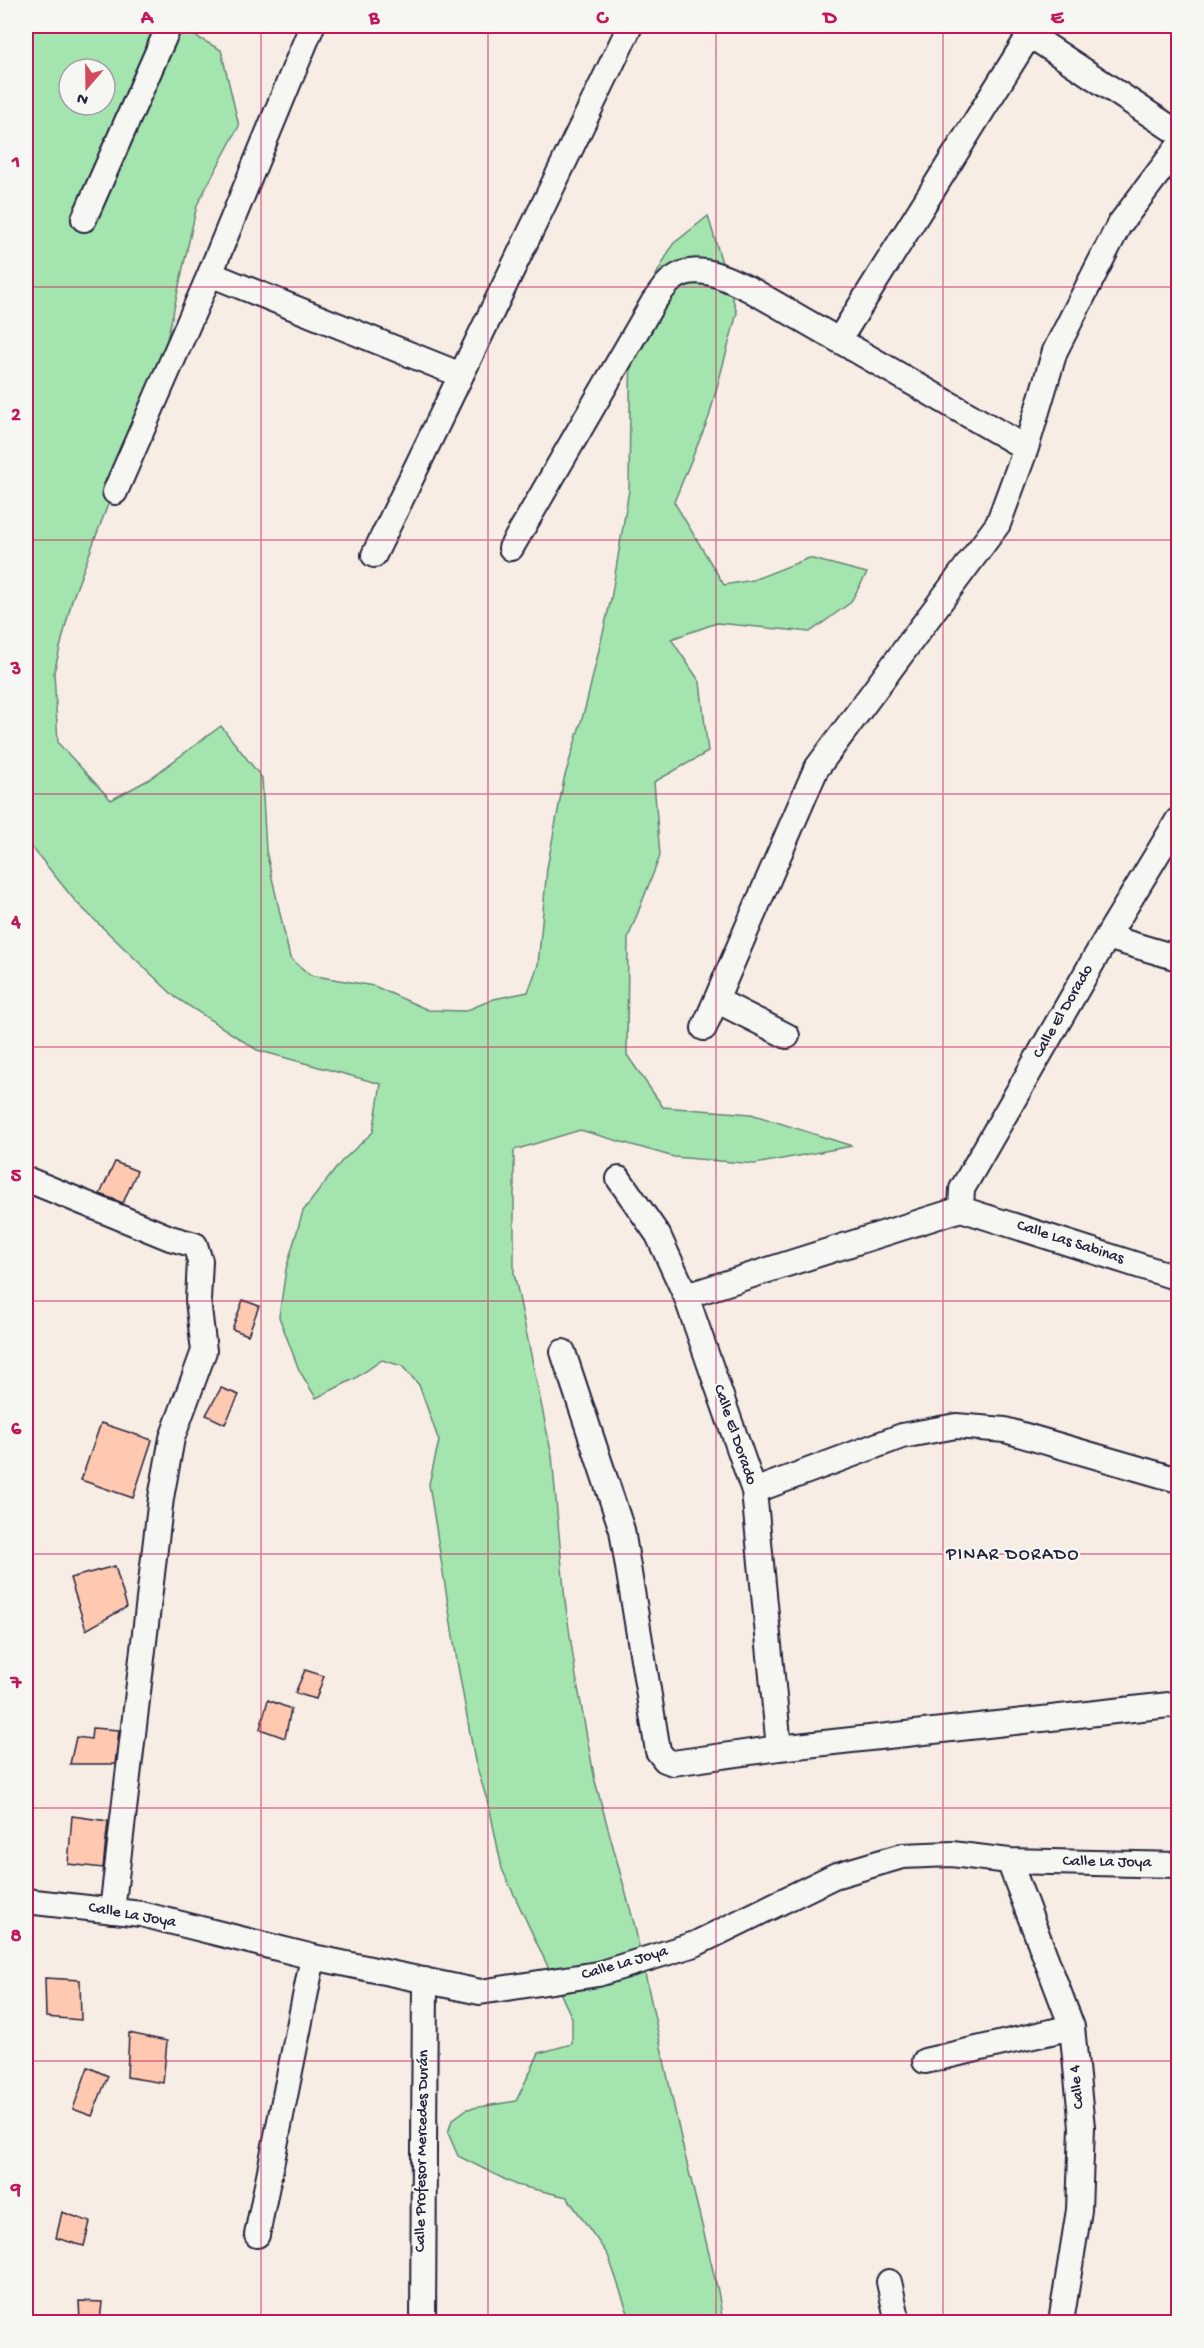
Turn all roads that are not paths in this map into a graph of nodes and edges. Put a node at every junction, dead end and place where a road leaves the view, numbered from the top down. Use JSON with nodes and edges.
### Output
{"nodes":[{"id":1,"x":169,"y":26,"type":"edge"},
{"id":2,"x":312,"y":26,"type":"edge"},
{"id":3,"x":630,"y":26,"type":"edge"},
{"id":4,"x":1033,"y":30,"type":"edge"},
{"id":5,"x":1179,"y":134,"type":"edge"},
{"id":6,"x":1179,"y":147,"type":"edge"},
{"id":7,"x":84,"y":219,"type":"dead end"},
{"id":8,"x":210,"y":274,"type":"junction"},
{"id":9,"x":839,"y":340,"type":"junction"},
{"id":10,"x":460,"y":375,"type":"junction"},
{"id":11,"x":1026,"y":448,"type":"junction"},
{"id":12,"x":115,"y":492,"type":"dead end"},
{"id":13,"x":511,"y":548,"type":"dead end"},
{"id":14,"x":374,"y":555,"type":"dead end"},
{"id":15,"x":1179,"y":820,"type":"edge"},
{"id":16,"x":1107,"y":937,"type":"junction"},
{"id":17,"x":1179,"y":958,"type":"edge"},
{"id":18,"x":716,"y":1000,"type":"junction"},
{"id":19,"x":704,"y":1028,"type":"dead end"},
{"id":20,"x":787,"y":1036,"type":"dead end"},
{"id":21,"x":26,"y":1179,"type":"edge"},
{"id":22,"x":619,"y":1179,"type":"dead end"},
{"id":23,"x":961,"y":1209,"type":"junction"},
{"id":24,"x":1179,"y":1278,"type":"edge"},
{"id":25,"x":686,"y":1296,"type":"junction"},
{"id":26,"x":563,"y":1352,"type":"dead end"},
{"id":27,"x":1179,"y":1480,"type":"edge"},
{"id":28,"x":754,"y":1491,"type":"junction"},
{"id":29,"x":1179,"y":1704,"type":"edge"},
{"id":30,"x":779,"y":1748,"type":"junction"},
{"id":31,"x":1009,"y":1861,"type":"junction"},
{"id":32,"x":1179,"y":1865,"type":"edge"},
{"id":33,"x":26,"y":1901,"type":"edge"},
{"id":34,"x":112,"y":1911,"type":"junction"},
{"id":35,"x":313,"y":1957,"type":"junction"},
{"id":36,"x":425,"y":1980,"type":"junction"},
{"id":37,"x":1072,"y":2027,"type":"junction"},
{"id":38,"x":925,"y":2061,"type":"dead end"},
{"id":39,"x":257,"y":2235,"type":"dead end"},
{"id":40,"x":889,"y":2282,"type":"dead end"},
{"id":41,"x":423,"y":2322,"type":"edge"},
{"id":42,"x":898,"y":2322,"type":"edge"},
{"id":43,"x":1061,"y":2322,"type":"edge"}],
"edges":[{"from":1,"to":7,"type":"street"},
{"from":2,"to":8,"type":"street"},
{"from":3,"to":10,"type":"street"},
{"from":4,"to":5,"type":"street"},
{"from":4,"to":9,"type":"street"},
{"from":6,"to":11,"type":"street"},
{"from":8,"to":10,"type":"street"},
{"from":8,"to":12,"type":"street"},
{"from":9,"to":11,"type":"street"},
{"from":9,"to":13,"type":"street"},
{"from":10,"to":14,"type":"street"},
{"from":11,"to":18,"type":"street"},
{"from":15,"to":16,"type":"street","name":"Calle El Dorado"},
{"from":16,"to":17,"type":"street"},
{"from":16,"to":23,"type":"street","name":"Calle El Dorado"},
{"from":18,"to":19,"type":"street"},
{"from":18,"to":20,"type":"street"},
{"from":21,"to":34,"type":"street"},
{"from":22,"to":25,"type":"street","name":"Calle El Dorado"},
{"from":23,"to":24,"type":"street","name":"Calle Las Sabinas"},
{"from":23,"to":25,"type":"street"},
{"from":25,"to":28,"type":"street","name":"Calle El Dorado"},
{"from":26,"to":30,"type":"street"},
{"from":27,"to":28,"type":"street"},
{"from":28,"to":30,"type":"street","name":"Calle El Dorado"},
{"from":29,"to":30,"type":"street"},
{"from":31,"to":32,"type":"street","name":"Calle La Joya"},
{"from":31,"to":36,"type":"street","name":"Calle La Joya"},
{"from":31,"to":37,"type":"street","name":"Calle 4"},
{"from":33,"to":34,"type":"street","name":"Calle La Joya"},
{"from":34,"to":35,"type":"street","name":"Calle La Joya"},
{"from":35,"to":36,"type":"street","name":"Calle La Joya"},
{"from":35,"to":39,"type":"street"},
{"from":36,"to":41,"type":"street","name":"Calle Profesor Mercedes Durán"},
{"from":37,"to":38,"type":"street"},
{"from":37,"to":43,"type":"street","name":"Calle 4"},
{"from":40,"to":42,"type":"street"}]}
